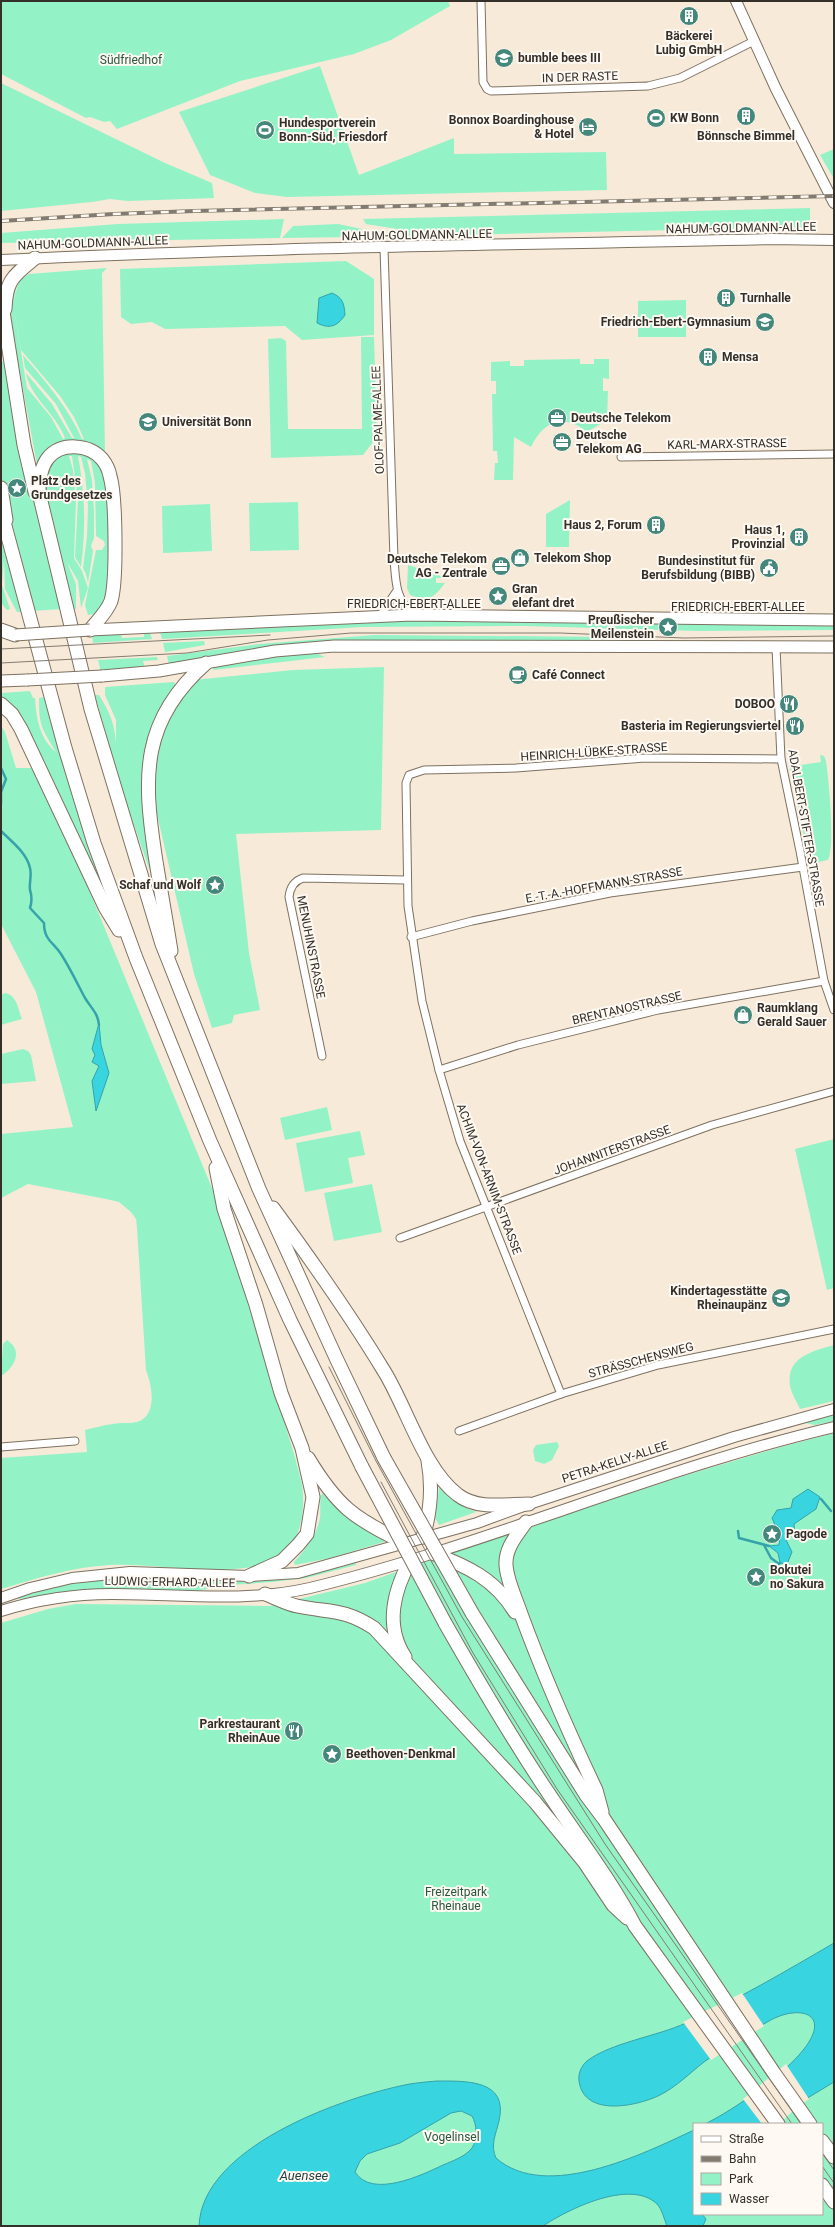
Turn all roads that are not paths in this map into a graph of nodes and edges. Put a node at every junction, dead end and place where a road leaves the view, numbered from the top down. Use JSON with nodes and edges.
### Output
{"nodes":[{"id":1,"x":481,"y":1,"type":"edge"},
{"id":2,"x":736,"y":1,"type":"edge"},
{"id":3,"x":754,"y":42,"type":"junction"},
{"id":4,"x":834,"y":203,"type":"edge"},
{"id":5,"x":834,"y":240,"type":"edge"},
{"id":6,"x":384,"y":248,"type":"junction"},
{"id":7,"x":35,"y":258,"type":"junction"},
{"id":8,"x":1,"y":260,"type":"edge"},
{"id":9,"x":1,"y":299,"type":"edge"},
{"id":10,"x":5,"y":321,"type":"junction"},
{"id":11,"x":834,"y":454,"type":"edge"},
{"id":12,"x":621,"y":457,"type":"dead end"},
{"id":13,"x":1,"y":488,"type":"edge"},
{"id":14,"x":1,"y":511,"type":"edge"},
{"id":15,"x":8,"y":534,"type":"junction"},
{"id":16,"x":51,"y":546,"type":"junction"},
{"id":17,"x":396,"y":592,"type":"junction"},
{"id":18,"x":412,"y":615,"type":"junction"},
{"id":19,"x":380,"y":616,"type":"junction"},
{"id":20,"x":834,"y":620,"type":"edge"},
{"id":21,"x":1,"y":630,"type":"edge"},
{"id":22,"x":90,"y":630,"type":"junction"},
{"id":23,"x":15,"y":635,"type":"junction"},
{"id":24,"x":1,"y":636,"type":"edge"},
{"id":25,"x":834,"y":647,"type":"edge"},
{"id":26,"x":776,"y":648,"type":"junction"},
{"id":27,"x":206,"y":663,"type":"junction"},
{"id":28,"x":1,"y":681,"type":"edge"},
{"id":29,"x":1,"y":704,"type":"edge"},
{"id":30,"x":781,"y":759,"type":"junction"},
{"id":31,"x":410,"y":775,"type":"joint"},
{"id":32,"x":803,"y":867,"type":"junction"},
{"id":33,"x":406,"y":880,"type":"junction"},
{"id":34,"x":411,"y":937,"type":"junction"},
{"id":35,"x":136,"y":958,"type":"junction"},
{"id":36,"x":824,"y":981,"type":"junction"},
{"id":37,"x":176,"y":983,"type":"junction"},
{"id":38,"x":834,"y":1010,"type":"edge"},
{"id":39,"x":322,"y":1056,"type":"dead end"},
{"id":40,"x":439,"y":1070,"type":"junction"},
{"id":41,"x":834,"y":1091,"type":"edge"},
{"id":42,"x":210,"y":1142,"type":"junction"},
{"id":43,"x":258,"y":1189,"type":"junction"},
{"id":44,"x":487,"y":1208,"type":"junction"},
{"id":45,"x":400,"y":1238,"type":"dead end"},
{"id":46,"x":834,"y":1329,"type":"edge"},
{"id":47,"x":561,"y":1394,"type":"junction"},
{"id":48,"x":834,"y":1409,"type":"edge"},
{"id":49,"x":834,"y":1427,"type":"edge"},
{"id":50,"x":459,"y":1431,"type":"dead end"},
{"id":51,"x":76,"y":1440,"type":"dead end"},
{"id":52,"x":1,"y":1447,"type":"edge"},
{"id":53,"x":302,"y":1448,"type":"junction"},
{"id":54,"x":427,"y":1457,"type":"junction"},
{"id":55,"x":529,"y":1504,"type":"junction"},
{"id":56,"x":526,"y":1522,"type":"junction"},
{"id":57,"x":405,"y":1543,"type":"junction"},
{"id":58,"x":417,"y":1548,"type":"junction"},
{"id":59,"x":431,"y":1552,"type":"junction"},
{"id":60,"x":249,"y":1576,"type":"junction"},
{"id":61,"x":265,"y":1594,"type":"junction"},
{"id":62,"x":1,"y":1598,"type":"edge"},
{"id":63,"x":1,"y":1611,"type":"edge"},
{"id":64,"x":528,"y":1632,"type":"junction"},
{"id":65,"x":420,"y":1680,"type":"junction"},
{"id":66,"x":604,"y":1819,"type":"junction"},
{"id":67,"x":635,"y":1926,"type":"junction"},
{"id":68,"x":777,"y":2123,"type":"edge"},
{"id":69,"x":809,"y":2123,"type":"edge"},
{"id":70,"x":823,"y":2142,"type":"edge"},
{"id":71,"x":834,"y":2158,"type":"edge"},
{"id":72,"x":823,"y":2186,"type":"edge"},
{"id":73,"x":834,"y":2202,"type":"edge"}],
"edges":[{"from":1,"to":3,"type":"street","name":"IN DER RASTE"},
{"from":2,"to":3,"type":"main road"},
{"from":3,"to":4,"type":"main road"},
{"from":5,"to":6,"type":"main road","name":"NAHUM-GOLDMANN-ALLEE"},
{"from":6,"to":7,"type":"main road","name":"NAHUM-GOLDMANN-ALLEE"},
{"from":6,"to":17,"type":"street","name":"OLOF-PALME-ALLEE"},
{"from":7,"to":8,"type":"main road","name":"NAHUM-GOLDMANN-ALLEE"},
{"from":7,"to":10,"type":"highway"},
{"from":9,"to":10,"type":"highway"},
{"from":10,"to":16,"type":"highway"},
{"from":11,"to":12,"type":"street","name":"KARL-MARX-STRASSE"},
{"from":13,"to":15,"type":"highway"},
{"from":14,"to":15,"type":"highway"},
{"from":15,"to":35,"type":"highway"},
{"from":16,"to":22,"type":"highway"},
{"from":16,"to":37,"type":"highway"},
{"from":17,"to":18,"type":"street","name":"OLOF-PALME-ALLEE"},
{"from":17,"to":19,"type":"street"},
{"from":18,"to":19,"type":"main road","name":"FRIEDRICH-EBERT-ALLEE"},
{"from":18,"to":20,"type":"main road","name":"FRIEDRICH-EBERT-ALLEE"},
{"from":19,"to":22,"type":"main road","name":"FRIEDRICH-EBERT-ALLEE"},
{"from":21,"to":23,"type":"highway"},
{"from":22,"to":23,"type":"main road","name":"FRIEDRICH-EBERT-ALLEE","bridge":true},
{"from":23,"to":24,"type":"main road","name":"FRIEDRICH-EBERT-ALLEE"},
{"from":25,"to":26,"type":"main road"},
{"from":26,"to":27,"type":"main road"},
{"from":26,"to":30,"type":"street","name":"ADALBERT-STIFTER-STRASSE"},
{"from":27,"to":28,"type":"main road","bridge":true},
{"from":27,"to":37,"type":"highway"},
{"from":29,"to":35,"type":"highway"},
{"from":30,"to":31,"type":"street","name":"HEINRICH-LÜBKE-STRASSE"},
{"from":30,"to":32,"type":"street","name":"ADALBERT-STIFTER-STRASSE"},
{"from":31,"to":33,"type":"street","name":"ACHIM-VON-ARNIM-STRASSE"},
{"from":32,"to":34,"type":"street","name":"E.-T.-A.-HOFFMANN-STRASSE"},
{"from":32,"to":36,"type":"street","name":"ADALBERT-STIFTER-STRASSE"},
{"from":33,"to":34,"type":"street","name":"ACHIM-VON-ARNIM-STRASSE"},
{"from":33,"to":39,"type":"street","name":"MENUHINSTRASSE"},
{"from":34,"to":40,"type":"street","name":"ACHIM-VON-ARNIM-STRASSE"},
{"from":35,"to":42,"type":"highway"},
{"from":36,"to":38,"type":"street","name":"ADALBERT-STIFTER-STRASSE"},
{"from":36,"to":40,"type":"street","name":"BRENTANOSTRASSE"},
{"from":37,"to":43,"type":"highway"},
{"from":40,"to":44,"type":"street","name":"ACHIM-VON-ARNIM-STRASSE"},
{"from":41,"to":44,"type":"street","name":"JOHANNITERSTRASSE"},
{"from":42,"to":53,"type":"highway"},
{"from":42,"to":67,"type":"highway","bridge":true},
{"from":43,"to":54,"type":"highway"},
{"from":43,"to":66,"type":"highway","bridge":true},
{"from":44,"to":45,"type":"street","name":"JOHANNITERSTRASSE"},
{"from":44,"to":47,"type":"street","name":"ACHIM-VON-ARNIM-STRASSE"},
{"from":46,"to":47,"type":"street","name":"STRÄSSCHENSWEG"},
{"from":47,"to":50,"type":"street","name":"STRÄSSCHENSWEG"},
{"from":48,"to":55,"type":"main road","name":"PETRA-KELLY-ALLEE"},
{"from":49,"to":56,"type":"main road"},
{"from":51,"to":52,"type":"street"},
{"from":53,"to":57,"type":"highway"},
{"from":53,"to":60,"type":"highway"},
{"from":54,"to":55,"type":"highway"},
{"from":54,"to":58,"type":"highway"},
{"from":55,"to":58,"type":"main road","name":"PETRA-KELLY-ALLEE"},
{"from":56,"to":59,"type":"main road"},
{"from":56,"to":64,"type":"highway"},
{"from":57,"to":58,"type":"main road","name":"PETRA-KELLY-ALLEE"},
{"from":57,"to":60,"type":"main road","name":"LUDWIG-ERHARD-ALLEE"},
{"from":58,"to":59,"type":"main road","name":"LUDWIG-ERHARD-ALLEE"},
{"from":58,"to":61,"type":"main road","name":"LUDWIG-ERHARD-ALLEE"},
{"from":58,"to":65,"type":"highway"},
{"from":59,"to":64,"type":"highway"},
{"from":60,"to":62,"type":"main road","name":"LUDWIG-ERHARD-ALLEE"},
{"from":61,"to":63,"type":"main road","name":"LUDWIG-ERHARD-ALLEE"},
{"from":61,"to":65,"type":"highway"},
{"from":64,"to":66,"type":"highway"},
{"from":65,"to":67,"type":"highway"},
{"from":66,"to":69,"type":"highway"},
{"from":67,"to":68,"type":"highway"},
{"from":70,"to":71,"type":"highway"},
{"from":72,"to":73,"type":"highway"}]}
